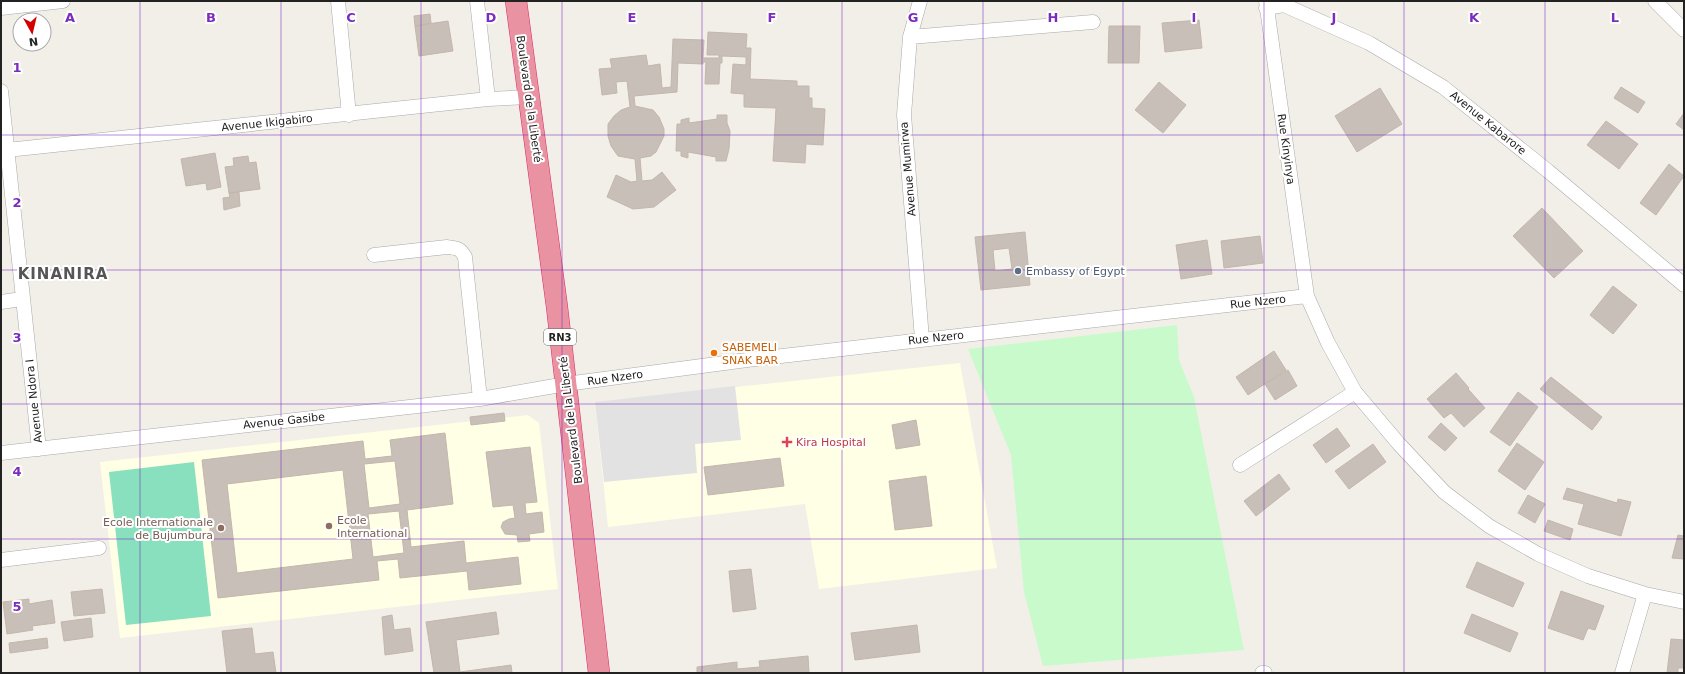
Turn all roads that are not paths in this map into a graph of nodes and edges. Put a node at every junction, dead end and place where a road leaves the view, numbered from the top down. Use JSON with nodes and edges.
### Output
{"nodes":[{"id":1,"x":63,"y":1,"type":"edge"},
{"id":2,"x":338,"y":1,"type":"edge"},
{"id":3,"x":477,"y":1,"type":"edge"},
{"id":4,"x":516,"y":1,"type":"edge"},
{"id":5,"x":920,"y":1,"type":"edge"},
{"id":6,"x":1655,"y":1,"type":"edge"},
{"id":7,"x":1287,"y":3,"type":"edge"},
{"id":8,"x":1266,"y":4,"type":"edge"},
{"id":9,"x":1,"y":8,"type":"edge"},
{"id":10,"x":1093,"y":22,"type":"dead end"},
{"id":11,"x":1684,"y":30,"type":"edge"},
{"id":12,"x":910,"y":37,"type":"junction"},
{"id":13,"x":1,"y":91,"type":"edge"},
{"id":14,"x":528,"y":97,"type":"junction"},
{"id":15,"x":488,"y":100,"type":"junction"},
{"id":16,"x":349,"y":115,"type":"junction"},
{"id":17,"x":7,"y":150,"type":"junction"},
{"id":18,"x":374,"y":256,"type":"dead end"},
{"id":19,"x":1684,"y":285,"type":"edge"},
{"id":20,"x":1307,"y":296,"type":"junction"},
{"id":21,"x":22,"y":299,"type":"junction"},
{"id":22,"x":1,"y":302,"type":"edge"},
{"id":23,"x":922,"y":339,"type":"junction"},
{"id":24,"x":566,"y":384,"type":"junction"},
{"id":25,"x":1355,"y":392,"type":"junction"},
{"id":26,"x":480,"y":399,"type":"junction"},
{"id":27,"x":39,"y":449,"type":"junction"},
{"id":28,"x":1,"y":453,"type":"edge"},
{"id":29,"x":1240,"y":465,"type":"dead end"},
{"id":30,"x":99,"y":548,"type":"dead end"},
{"id":31,"x":1,"y":560,"type":"edge"},
{"id":32,"x":1645,"y":594,"type":"junction"},
{"id":33,"x":1684,"y":602,"type":"edge"},
{"id":34,"x":599,"y":673,"type":"edge"},
{"id":35,"x":1622,"y":673,"type":"edge"}],
"edges":[{"from":1,"to":9,"type":"street"},
{"from":2,"to":16,"type":"street"},
{"from":3,"to":15,"type":"street"},
{"from":4,"to":14,"type":"highway","name":"Boulevard de la Liberté","number":"RN3"},
{"from":5,"to":12,"type":"street","name":"Avenue Mumirwa"},
{"from":6,"to":11,"type":"street"},
{"from":7,"to":8,"type":"street","name":"Avenue Kabarore"},
{"from":7,"to":19,"type":"street","name":"Avenue Kabarore"},
{"from":8,"to":20,"type":"street","name":"Rue Kinyinya"},
{"from":10,"to":12,"type":"street"},
{"from":12,"to":23,"type":"street","name":"Avenue Mumirwa"},
{"from":13,"to":17,"type":"street","name":"Avenue Ndora I"},
{"from":14,"to":15,"type":"street","name":"Avenue Ikigabiro"},
{"from":14,"to":24,"type":"highway","name":"Boulevard de la Liberté","number":"RN3"},
{"from":15,"to":16,"type":"street","name":"Avenue Ikigabiro"},
{"from":16,"to":17,"type":"street","name":"Avenue Ikigabiro"},
{"from":17,"to":21,"type":"street","name":"Avenue Ndora I"},
{"from":18,"to":26,"type":"street"},
{"from":20,"to":23,"type":"street","name":"Rue Nzero"},
{"from":20,"to":25,"type":"street","name":"Rue Kinyinya"},
{"from":21,"to":22,"type":"street"},
{"from":21,"to":27,"type":"street","name":"Avenue Ndora I"},
{"from":23,"to":24,"type":"street","name":"Rue Nzero"},
{"from":24,"to":26,"type":"street","name":"Avenue Gasibe"},
{"from":24,"to":34,"type":"highway","name":"Boulevard de la Liberté","number":"RN3"},
{"from":25,"to":29,"type":"street"},
{"from":25,"to":32,"type":"street","name":"Rue Kinyinya"},
{"from":26,"to":27,"type":"street","name":"Avenue Gasibe"},
{"from":27,"to":28,"type":"street","name":"Avenue Gasibe"},
{"from":30,"to":31,"type":"street"},
{"from":32,"to":33,"type":"street","name":"Rue Kinyinya"},
{"from":32,"to":35,"type":"street"}]}
